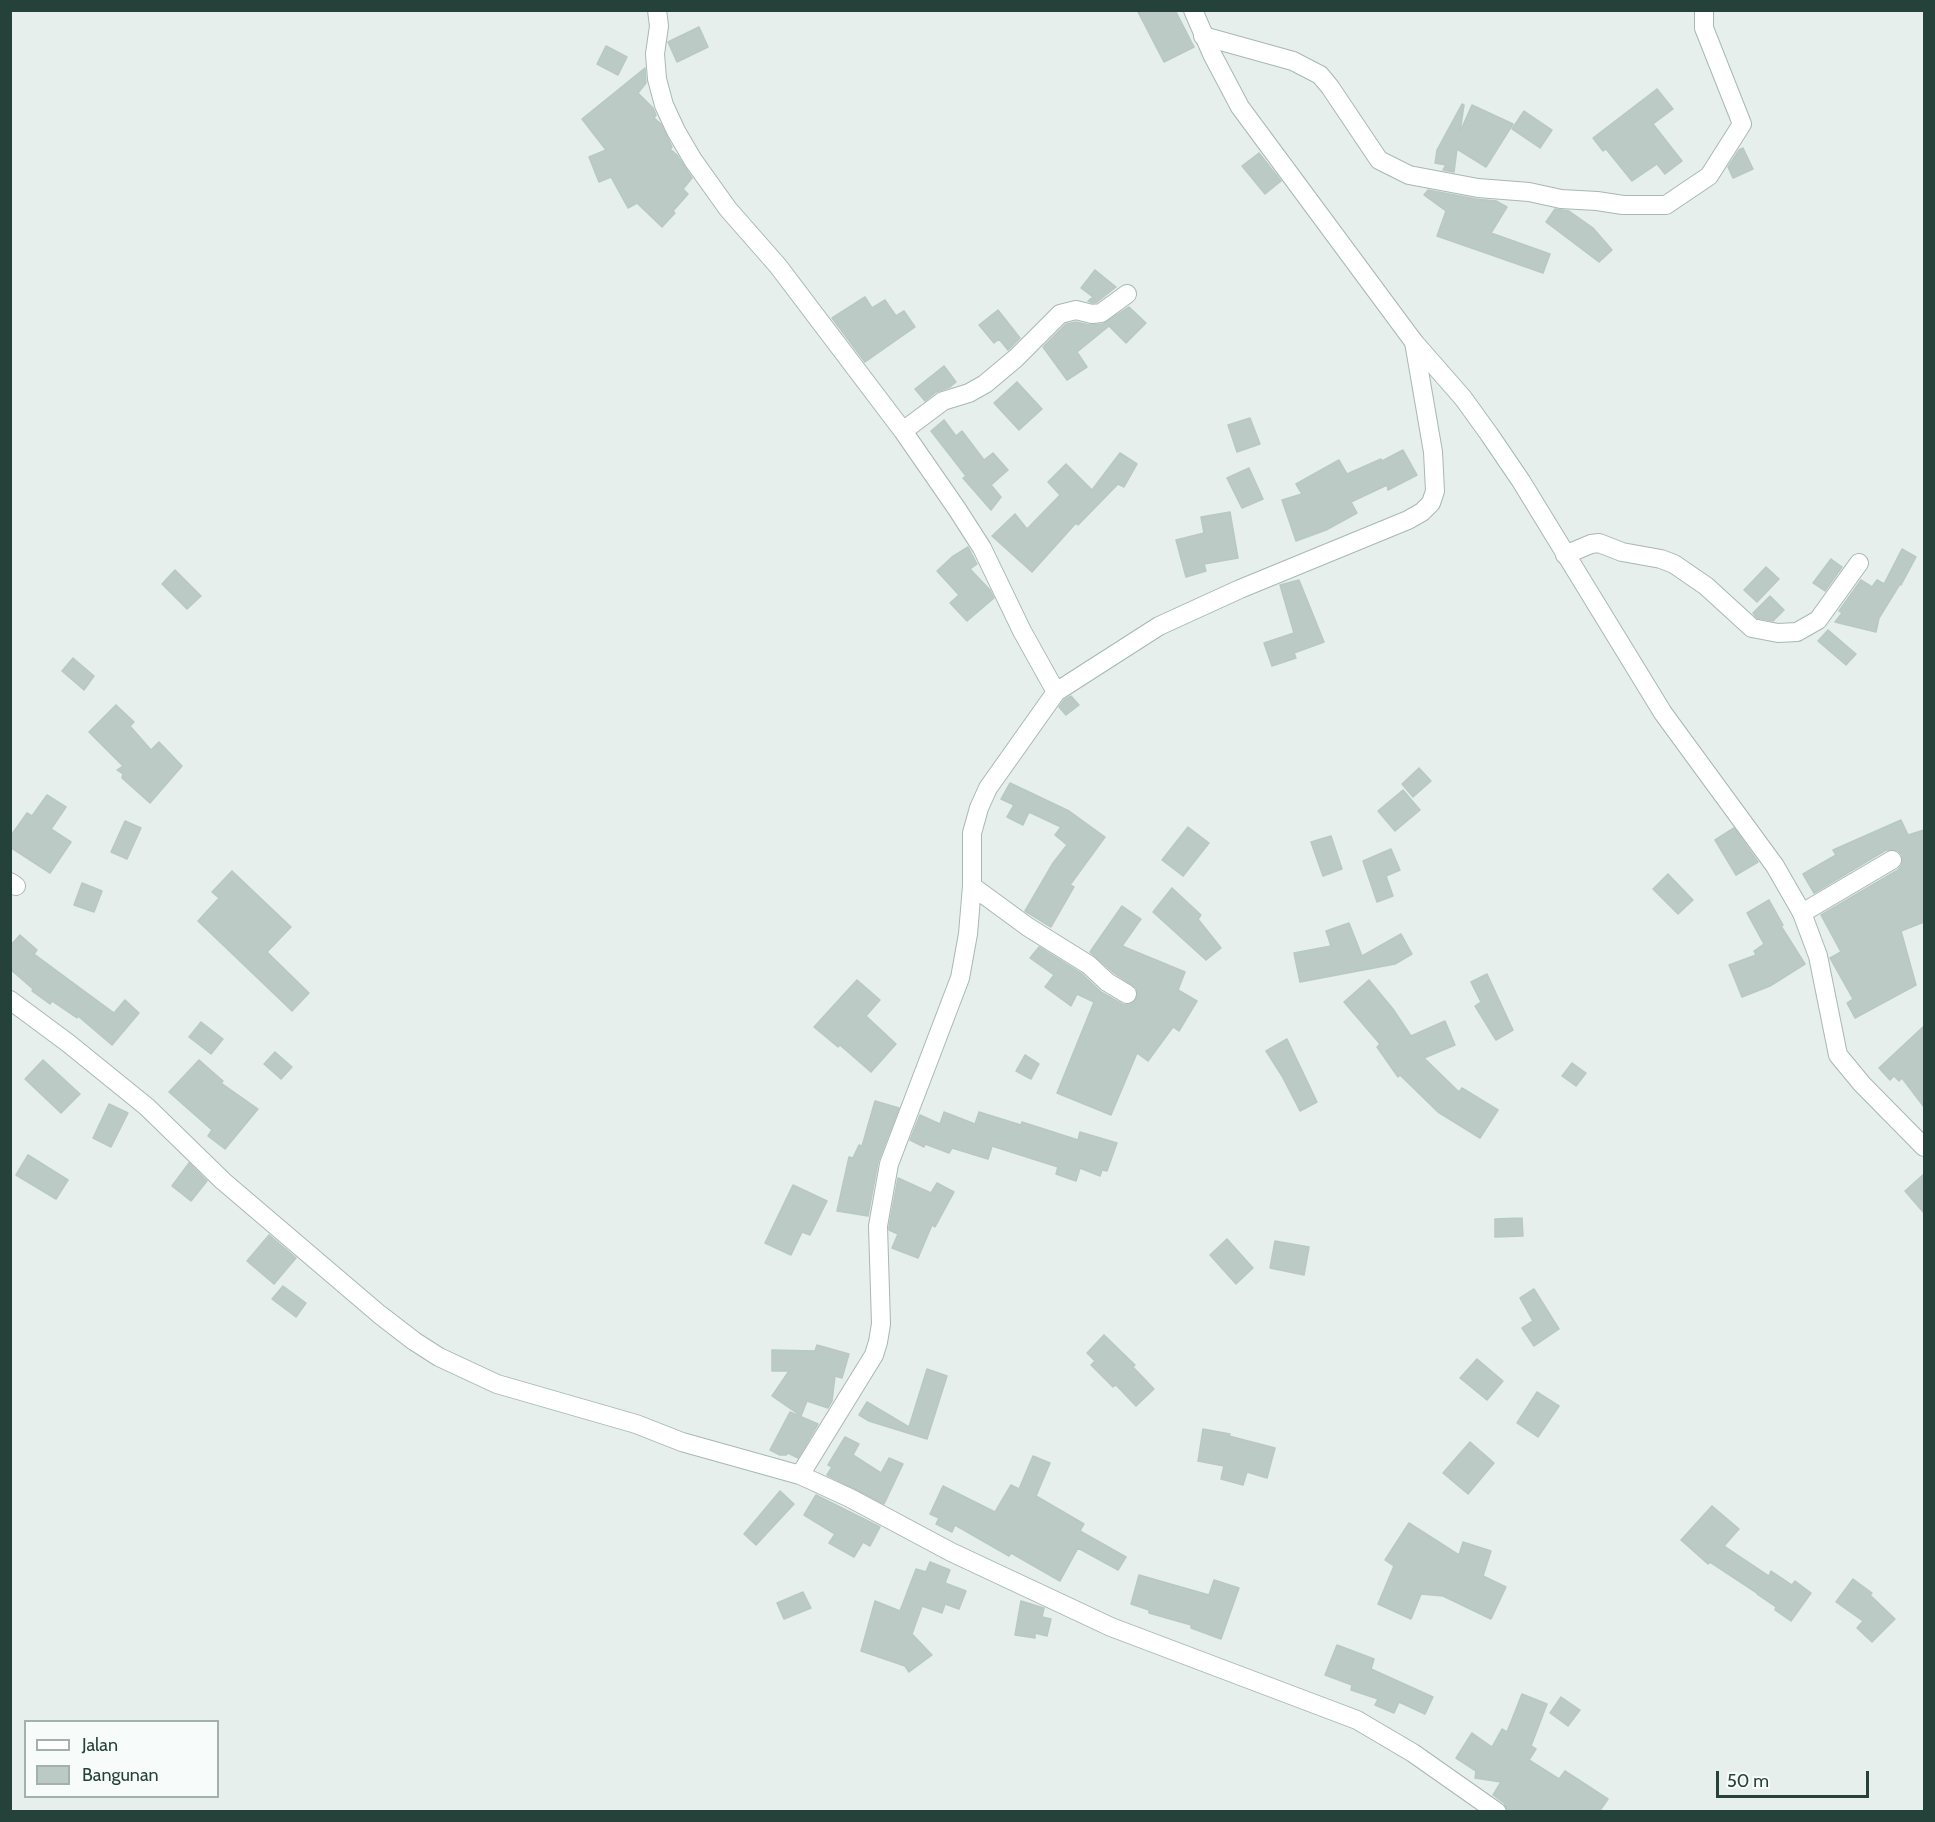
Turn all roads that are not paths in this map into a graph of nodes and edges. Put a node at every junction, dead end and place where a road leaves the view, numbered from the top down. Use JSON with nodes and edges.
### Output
{"nodes":[{"id":1,"x":657,"y":10,"type":"edge"},
{"id":2,"x":1193,"y":10,"type":"edge"},
{"id":3,"x":1704,"y":10,"type":"edge"},
{"id":4,"x":1203,"y":36,"type":"junction"},
{"id":5,"x":1127,"y":294,"type":"dead end"},
{"id":6,"x":1414,"y":342,"type":"junction"},
{"id":7,"x":903,"y":431,"type":"junction"},
{"id":8,"x":1565,"y":555,"type":"junction"},
{"id":9,"x":1859,"y":563,"type":"dead end"},
{"id":10,"x":1056,"y":692,"type":"junction"},
{"id":11,"x":1892,"y":860,"type":"dead end"},
{"id":12,"x":972,"y":886,"type":"junction"},
{"id":13,"x":1802,"y":912,"type":"junction"},
{"id":14,"x":1127,"y":994,"type":"dead end"},
{"id":15,"x":10,"y":1000,"type":"edge"},
{"id":16,"x":1924,"y":1146,"type":"edge"},
{"id":17,"x":800,"y":1475,"type":"junction"},
{"id":18,"x":1497,"y":1812,"type":"edge"}],
"edges":[{"from":1,"to":7,"type":"street"},
{"from":2,"to":4,"type":"street"},
{"from":3,"to":4,"type":"street"},
{"from":4,"to":6,"type":"street"},
{"from":5,"to":7,"type":"street"},
{"from":6,"to":8,"type":"street"},
{"from":6,"to":10,"type":"street"},
{"from":7,"to":10,"type":"street"},
{"from":8,"to":9,"type":"street"},
{"from":8,"to":13,"type":"street"},
{"from":10,"to":12,"type":"street"},
{"from":11,"to":13,"type":"street"},
{"from":12,"to":14,"type":"street"},
{"from":12,"to":17,"type":"street"},
{"from":13,"to":16,"type":"street"},
{"from":15,"to":17,"type":"street"},
{"from":17,"to":18,"type":"street"}]}
